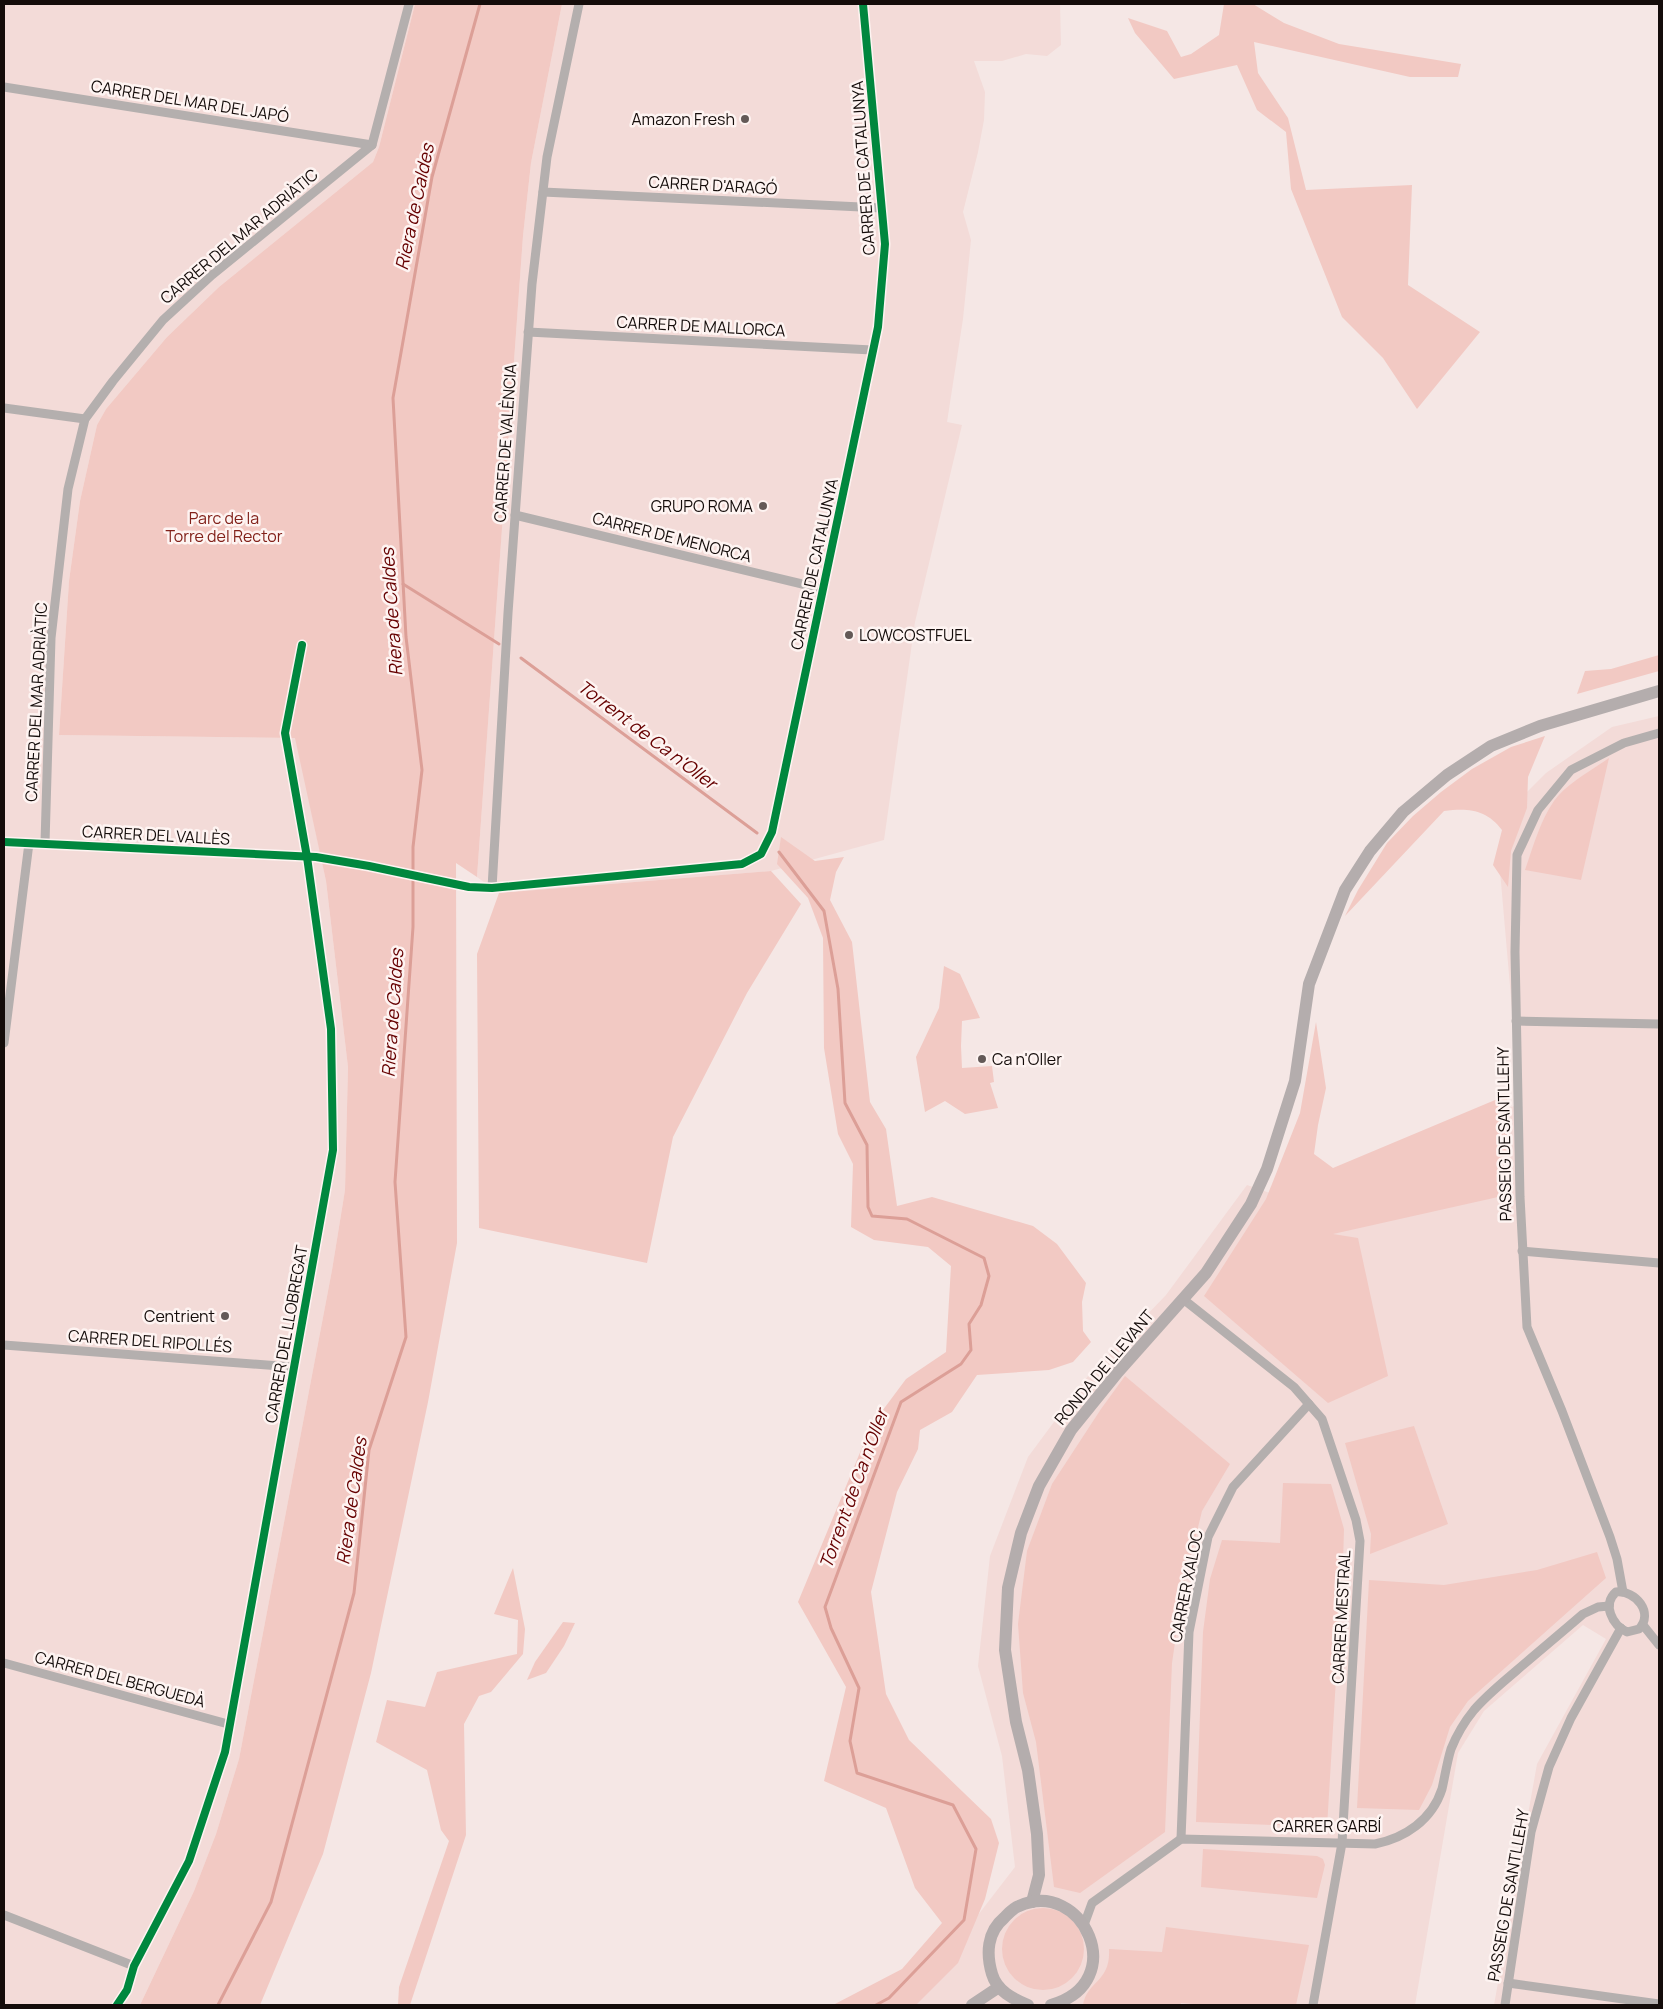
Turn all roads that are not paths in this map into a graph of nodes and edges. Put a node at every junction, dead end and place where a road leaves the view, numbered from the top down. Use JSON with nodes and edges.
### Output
{"nodes":[{"id":1,"x":409,"y":4,"type":"edge"},
{"id":2,"x":578,"y":4,"type":"edge"},
{"id":3,"x":863,"y":4,"type":"edge"},
{"id":4,"x":4,"y":87,"type":"edge"},
{"id":5,"x":372,"y":144,"type":"junction"},
{"id":6,"x":543,"y":192,"type":"junction"},
{"id":7,"x":882,"y":208,"type":"junction"},
{"id":8,"x":528,"y":332,"type":"junction"},
{"id":9,"x":872,"y":350,"type":"junction"},
{"id":10,"x":4,"y":408,"type":"edge"},
{"id":11,"x":85,"y":418,"type":"junction"},
{"id":12,"x":515,"y":514,"type":"junction"},
{"id":13,"x":823,"y":590,"type":"junction"},
{"id":14,"x":302,"y":645,"type":"dead end"},
{"id":15,"x":1659,"y":691,"type":"edge"},
{"id":16,"x":1659,"y":733,"type":"edge"},
{"id":17,"x":4,"y":842,"type":"edge"},
{"id":18,"x":29,"y":843,"type":"junction"},
{"id":19,"x":45,"y":843,"type":"junction"},
{"id":20,"x":307,"y":857,"type":"junction"},
{"id":21,"x":369,"y":866,"type":"joint"},
{"id":22,"x":492,"y":888,"type":"junction"},
{"id":23,"x":1516,"y":1021,"type":"junction"},
{"id":24,"x":1659,"y":1024,"type":"edge"},
{"id":25,"x":4,"y":1043,"type":"edge"},
{"id":26,"x":1522,"y":1251,"type":"junction"},
{"id":27,"x":1659,"y":1263,"type":"edge"},
{"id":28,"x":1183,"y":1298,"type":"junction"},
{"id":29,"x":4,"y":1344,"type":"edge"},
{"id":30,"x":293,"y":1367,"type":"junction"},
{"id":31,"x":1309,"y":1404,"type":"junction"},
{"id":32,"x":1623,"y":1592,"type":"junction"},
{"id":33,"x":1609,"y":1606,"type":"junction"},
{"id":34,"x":1643,"y":1625,"type":"junction"},
{"id":35,"x":1621,"y":1628,"type":"junction"},
{"id":36,"x":1659,"y":1645,"type":"edge"},
{"id":37,"x":4,"y":1663,"type":"edge"},
{"id":38,"x":228,"y":1724,"type":"junction"},
{"id":39,"x":1181,"y":1839,"type":"junction"},
{"id":40,"x":1342,"y":1843,"type":"junction"},
{"id":41,"x":1032,"y":1902,"type":"junction"},
{"id":42,"x":4,"y":1915,"type":"edge"},
{"id":43,"x":1084,"y":1925,"type":"junction"},
{"id":44,"x":134,"y":1966,"type":"junction"},
{"id":45,"x":1508,"y":1983,"type":"junction"},
{"id":46,"x":999,"y":1986,"type":"junction"},
{"id":47,"x":1066,"y":2003,"type":"edge"},
{"id":48,"x":1637,"y":2003,"type":"edge"},
{"id":49,"x":1659,"y":2004,"type":"edge"},
{"id":50,"x":117,"y":2005,"type":"edge"},
{"id":51,"x":972,"y":2005,"type":"edge"},
{"id":52,"x":1028,"y":2005,"type":"edge"},
{"id":53,"x":1051,"y":2005,"type":"edge"},
{"id":54,"x":1313,"y":2005,"type":"edge"},
{"id":55,"x":1505,"y":2005,"type":"edge"}],
"edges":[{"from":1,"to":5,"type":"street"},
{"from":2,"to":6,"type":"street","name":"CARRER DE VALÈNCIA"},
{"from":3,"to":7,"type":"street","name":"CARRER DE CATALUNYA"},
{"from":4,"to":5,"type":"street","name":"CARRER DEL MAR DEL JAPÓ"},
{"from":5,"to":11,"type":"street","name":"CARRER DEL MAR ADRIÀTIC"},
{"from":6,"to":7,"type":"street","name":"CARRER D'ARAGÓ"},
{"from":6,"to":8,"type":"street","name":"CARRER DE VALÈNCIA"},
{"from":7,"to":9,"type":"street","name":"CARRER DE CATALUNYA"},
{"from":8,"to":9,"type":"street","name":"CARRER DE MALLORCA"},
{"from":8,"to":12,"type":"street","name":"CARRER DE VALÈNCIA"},
{"from":9,"to":13,"type":"street","name":"CARRER DE CATALUNYA"},
{"from":10,"to":11,"type":"street"},
{"from":11,"to":19,"type":"street","name":"CARRER DEL MAR ADRIÀTIC"},
{"from":12,"to":13,"type":"street","name":"CARRER DE MENORCA"},
{"from":12,"to":22,"type":"street","name":"CARRER DE VALÈNCIA"},
{"from":13,"to":22,"type":"street","name":"CARRER DE CATALUNYA"},
{"from":14,"to":20,"type":"street","name":"CARRER DEL LLOBREGAT"},
{"from":15,"to":28,"type":"main road","name":"RONDA DE LLEVANT"},
{"from":16,"to":23,"type":"street","name":"PASSEIG DE SANTLLEHY"},
{"from":17,"to":18,"type":"street","name":"CARRER DEL VALLÈS"},
{"from":18,"to":19,"type":"street","name":"CARRER DEL VALLÈS"},
{"from":18,"to":25,"type":"street"},
{"from":19,"to":20,"type":"street","name":"CARRER DEL VALLÈS"},
{"from":20,"to":21,"type":"street","name":"CARRER DEL VALLÈS"},
{"from":20,"to":30,"type":"street","name":"CARRER DEL LLOBREGAT"},
{"from":21,"to":22,"type":"street","name":"CARRER DE CATALUNYA"},
{"from":23,"to":24,"type":"street"},
{"from":23,"to":26,"type":"street","name":"PASSEIG DE SANTLLEHY"},
{"from":26,"to":27,"type":"street"},
{"from":26,"to":32,"type":"street","name":"PASSEIG DE SANTLLEHY"},
{"from":28,"to":31,"type":"street","name":"CARRER MESTRAL"},
{"from":28,"to":41,"type":"main road","name":"RONDA DE LLEVANT"},
{"from":29,"to":30,"type":"street","name":"CARRER DEL RIPOLLÉS"},
{"from":30,"to":38,"type":"street","name":"CARRER DEL LLOBREGAT"},
{"from":31,"to":39,"type":"street","name":"CARRER XALOC"},
{"from":31,"to":40,"type":"street","name":"CARRER MESTRAL"},
{"from":32,"to":33,"type":"street"},
{"from":32,"to":34,"type":"street"},
{"from":33,"to":35,"type":"street"},
{"from":33,"to":40,"type":"street","name":"CARRER GARBÍ"},
{"from":34,"to":35,"type":"street"},
{"from":34,"to":36,"type":"street"},
{"from":35,"to":45,"type":"street","name":"PASSEIG DE SANTLLEHY"},
{"from":37,"to":38,"type":"street","name":"CARRER DEL BERGUEDÀ"},
{"from":38,"to":44,"type":"street","name":"CARRER DEL LLOBREGAT"},
{"from":39,"to":40,"type":"street","name":"CARRER GARBÍ"},
{"from":39,"to":43,"type":"street"},
{"from":40,"to":54,"type":"street","name":"CARRER MESTRAL"},
{"from":41,"to":43,"type":"main road"},
{"from":41,"to":46,"type":"main road"},
{"from":42,"to":44,"type":"street"},
{"from":43,"to":47,"type":"main road"},
{"from":44,"to":50,"type":"street","name":"CARRER DEL LLOBREGAT"},
{"from":45,"to":48,"type":"street"},
{"from":45,"to":55,"type":"street","name":"PASSEIG DE SANTLLEHY"},
{"from":46,"to":51,"type":"main road"},
{"from":46,"to":52,"type":"main road"},
{"from":47,"to":53,"type":"main road"},
{"from":48,"to":49,"type":"street"}]}
